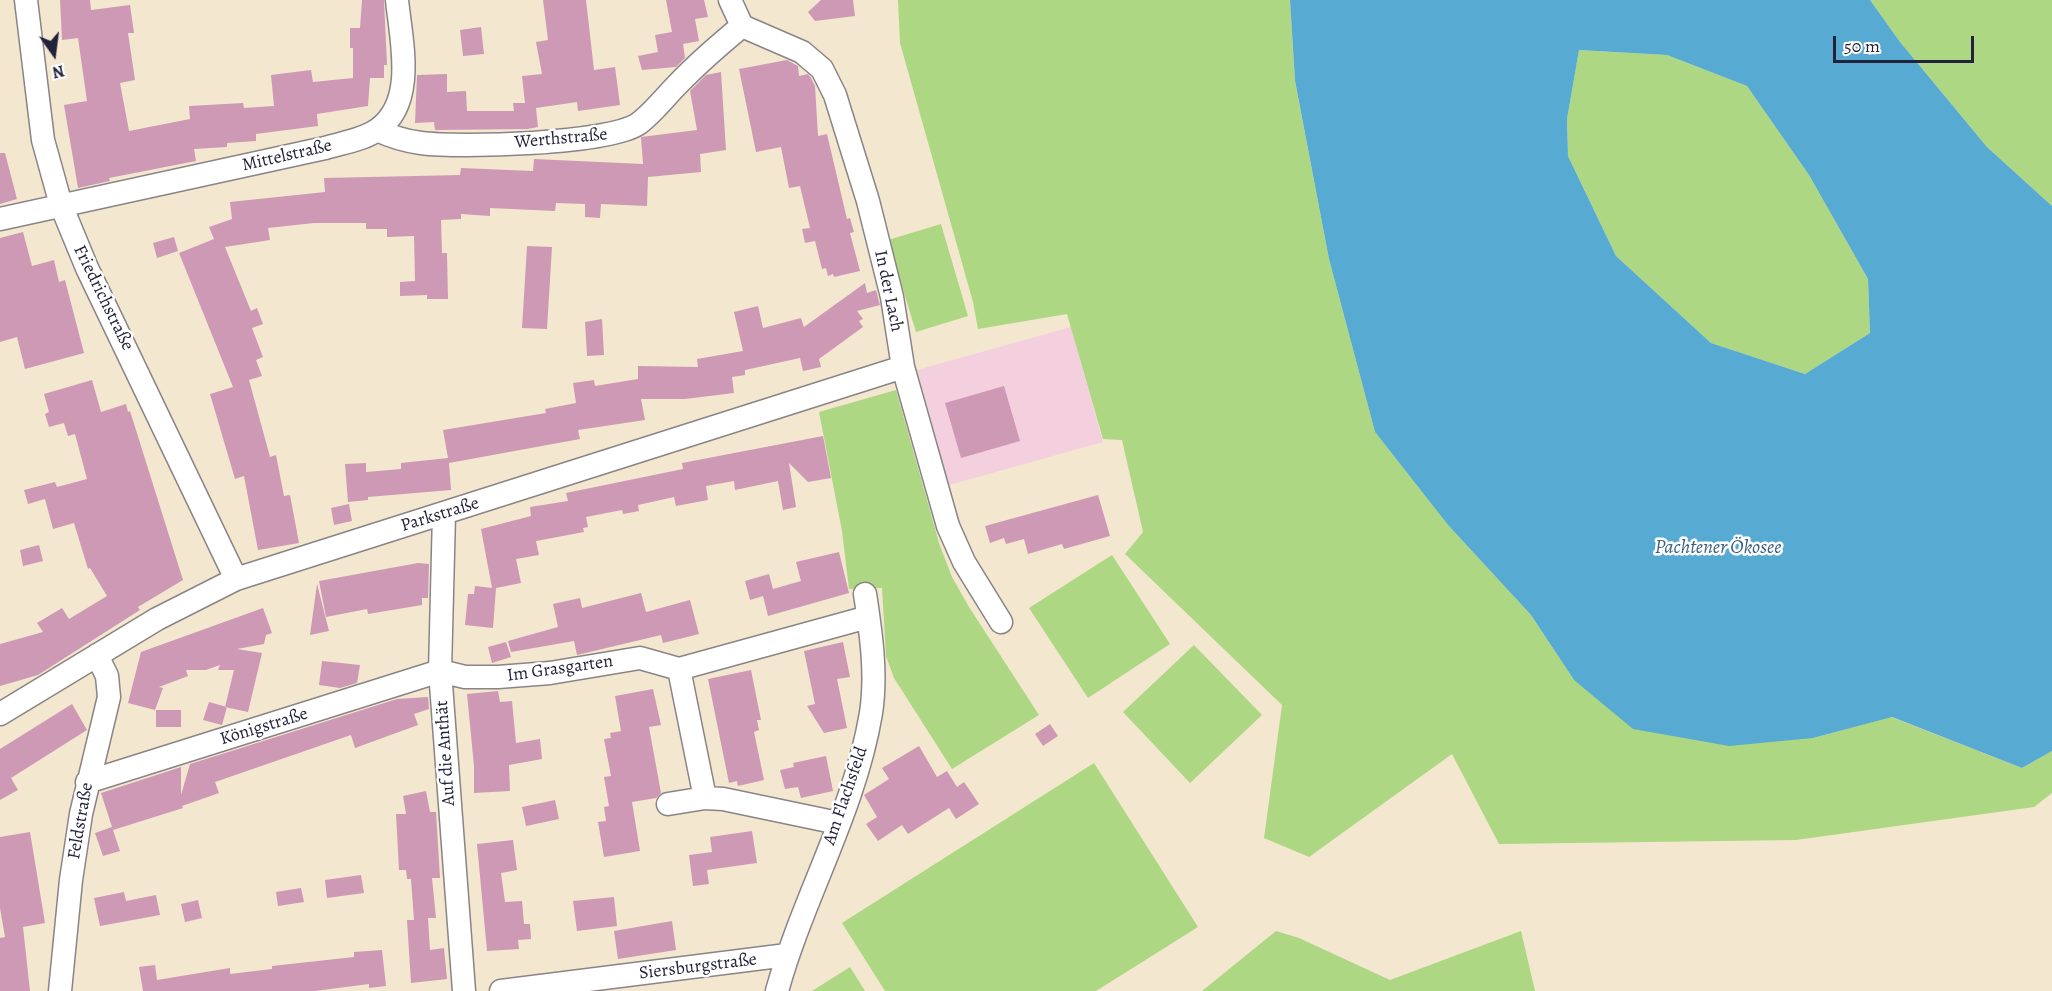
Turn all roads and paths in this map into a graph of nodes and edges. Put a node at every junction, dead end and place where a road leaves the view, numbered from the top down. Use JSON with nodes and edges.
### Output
{"nodes":[{"id":1,"x":26,"y":0,"type":"edge"},
{"id":2,"x":397,"y":0,"type":"edge"},
{"id":3,"x":730,"y":0,"type":"edge"},
{"id":4,"x":742,"y":26,"type":"junction"},
{"id":5,"x":377,"y":130,"type":"junction"},
{"id":6,"x":61,"y":206,"type":"junction"},
{"id":7,"x":0,"y":219,"type":"edge"},
{"id":8,"x":903,"y":367,"type":"junction"},
{"id":9,"x":444,"y":514,"type":"junction"},
{"id":10,"x":236,"y":579,"type":"junction"},
{"id":11,"x":865,"y":594,"type":"dead end"},
{"id":12,"x":868,"y":617,"type":"junction"},
{"id":13,"x":1001,"y":622,"type":"dead end"},
{"id":14,"x":97,"y":655,"type":"junction"},
{"id":15,"x":679,"y":669,"type":"junction"},
{"id":16,"x":440,"y":671,"type":"junction"},
{"id":17,"x":0,"y":714,"type":"edge"},
{"id":18,"x":87,"y":782,"type":"junction"},
{"id":19,"x":705,"y":798,"type":"junction"},
{"id":20,"x":668,"y":804,"type":"dead end"},
{"id":21,"x":838,"y":823,"type":"junction"},
{"id":22,"x":787,"y":955,"type":"junction"},
{"id":23,"x":60,"y":991,"type":"edge"},
{"id":24,"x":464,"y":991,"type":"edge"},
{"id":25,"x":501,"y":991,"type":"edge"},
{"id":26,"x":777,"y":991,"type":"edge"}],
"edges":[{"from":1,"to":6,"type":"street","name":"Friedrichstraße"},
{"from":2,"to":5,"type":"street"},
{"from":3,"to":4,"type":"street"},
{"from":4,"to":5,"type":"street","name":"Werthstraße"},
{"from":4,"to":8,"type":"street","name":"In der Lach"},
{"from":5,"to":6,"type":"street","name":"Mittelstraße"},
{"from":6,"to":7,"type":"street","name":"Mittelstraße"},
{"from":6,"to":10,"type":"street","name":"Friedrichstraße"},
{"from":8,"to":9,"type":"street","name":"Parkstraße"},
{"from":8,"to":13,"type":"street","name":"In der Lach"},
{"from":9,"to":10,"type":"street","name":"Parkstraße"},
{"from":9,"to":16,"type":"street","name":"Auf die Anthät"},
{"from":10,"to":14,"type":"street","name":"Parkstraße"},
{"from":11,"to":12,"type":"street","name":"Am Flachsfeld"},
{"from":12,"to":15,"type":"street"},
{"from":12,"to":21,"type":"street","name":"Am Flachsfeld"},
{"from":14,"to":17,"type":"street","name":"Parkstraße"},
{"from":14,"to":18,"type":"street","name":"Feldstraße"},
{"from":15,"to":16,"type":"street","name":"Im Grasgarten"},
{"from":15,"to":19,"type":"street"},
{"from":16,"to":18,"type":"street","name":"Königstraße"},
{"from":16,"to":24,"type":"street","name":"Auf die Anthät"},
{"from":18,"to":23,"type":"street","name":"Feldstraße"},
{"from":19,"to":20,"type":"street"},
{"from":19,"to":21,"type":"street"},
{"from":21,"to":22,"type":"street","name":"Am Flachsfeld"},
{"from":22,"to":25,"type":"street","name":"Siersburgstraße"},
{"from":22,"to":26,"type":"street","name":"Am Flachsfeld"}]}
